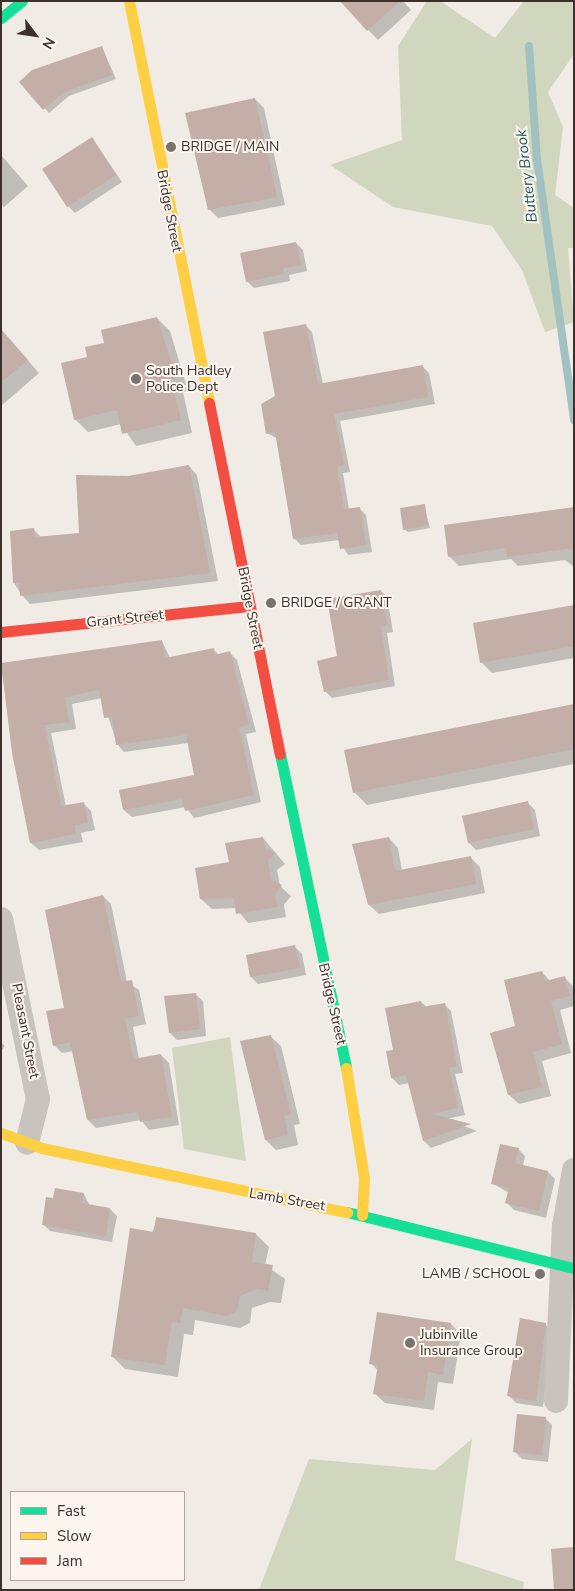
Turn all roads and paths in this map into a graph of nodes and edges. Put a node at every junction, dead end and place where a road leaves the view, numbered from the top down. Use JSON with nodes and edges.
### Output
{"nodes":[{"id":1,"x":12,"y":1,"type":"edge"},
{"id":2,"x":22,"y":1,"type":"edge"},
{"id":3,"x":129,"y":1,"type":"edge"},
{"id":4,"x":3,"y":17,"type":"edge"},
{"id":5,"x":249,"y":606,"type":"junction"},
{"id":6,"x":1,"y":632,"type":"edge"},
{"id":7,"x":1,"y":919,"type":"edge"},
{"id":8,"x":1,"y":1133,"type":"edge"},
{"id":9,"x":26,"y":1143,"type":"junction"},
{"id":10,"x":574,"y":1170,"type":"edge"},
{"id":11,"x":362,"y":1215,"type":"junction"},
{"id":12,"x":569,"y":1267,"type":"edge"},
{"id":13,"x":556,"y":1401,"type":"dead end"}],
"edges":[{"from":1,"to":4,"type":"main road"},
{"from":2,"to":4,"type":"main road"},
{"from":3,"to":5,"type":"main road","name":"Bridge Street"},
{"from":5,"to":6,"type":"main road","name":"Grant Street"},
{"from":5,"to":11,"type":"main road","name":"Bridge Street"},
{"from":7,"to":9,"type":"street","name":"Pleasant Street"},
{"from":8,"to":9,"type":"main road","name":"Lamb Street"},
{"from":9,"to":11,"type":"main road","name":"Lamb Street"},
{"from":10,"to":12,"type":"street"},
{"from":11,"to":12,"type":"main road","name":"Lamb Street"},
{"from":12,"to":13,"type":"street"}]}
